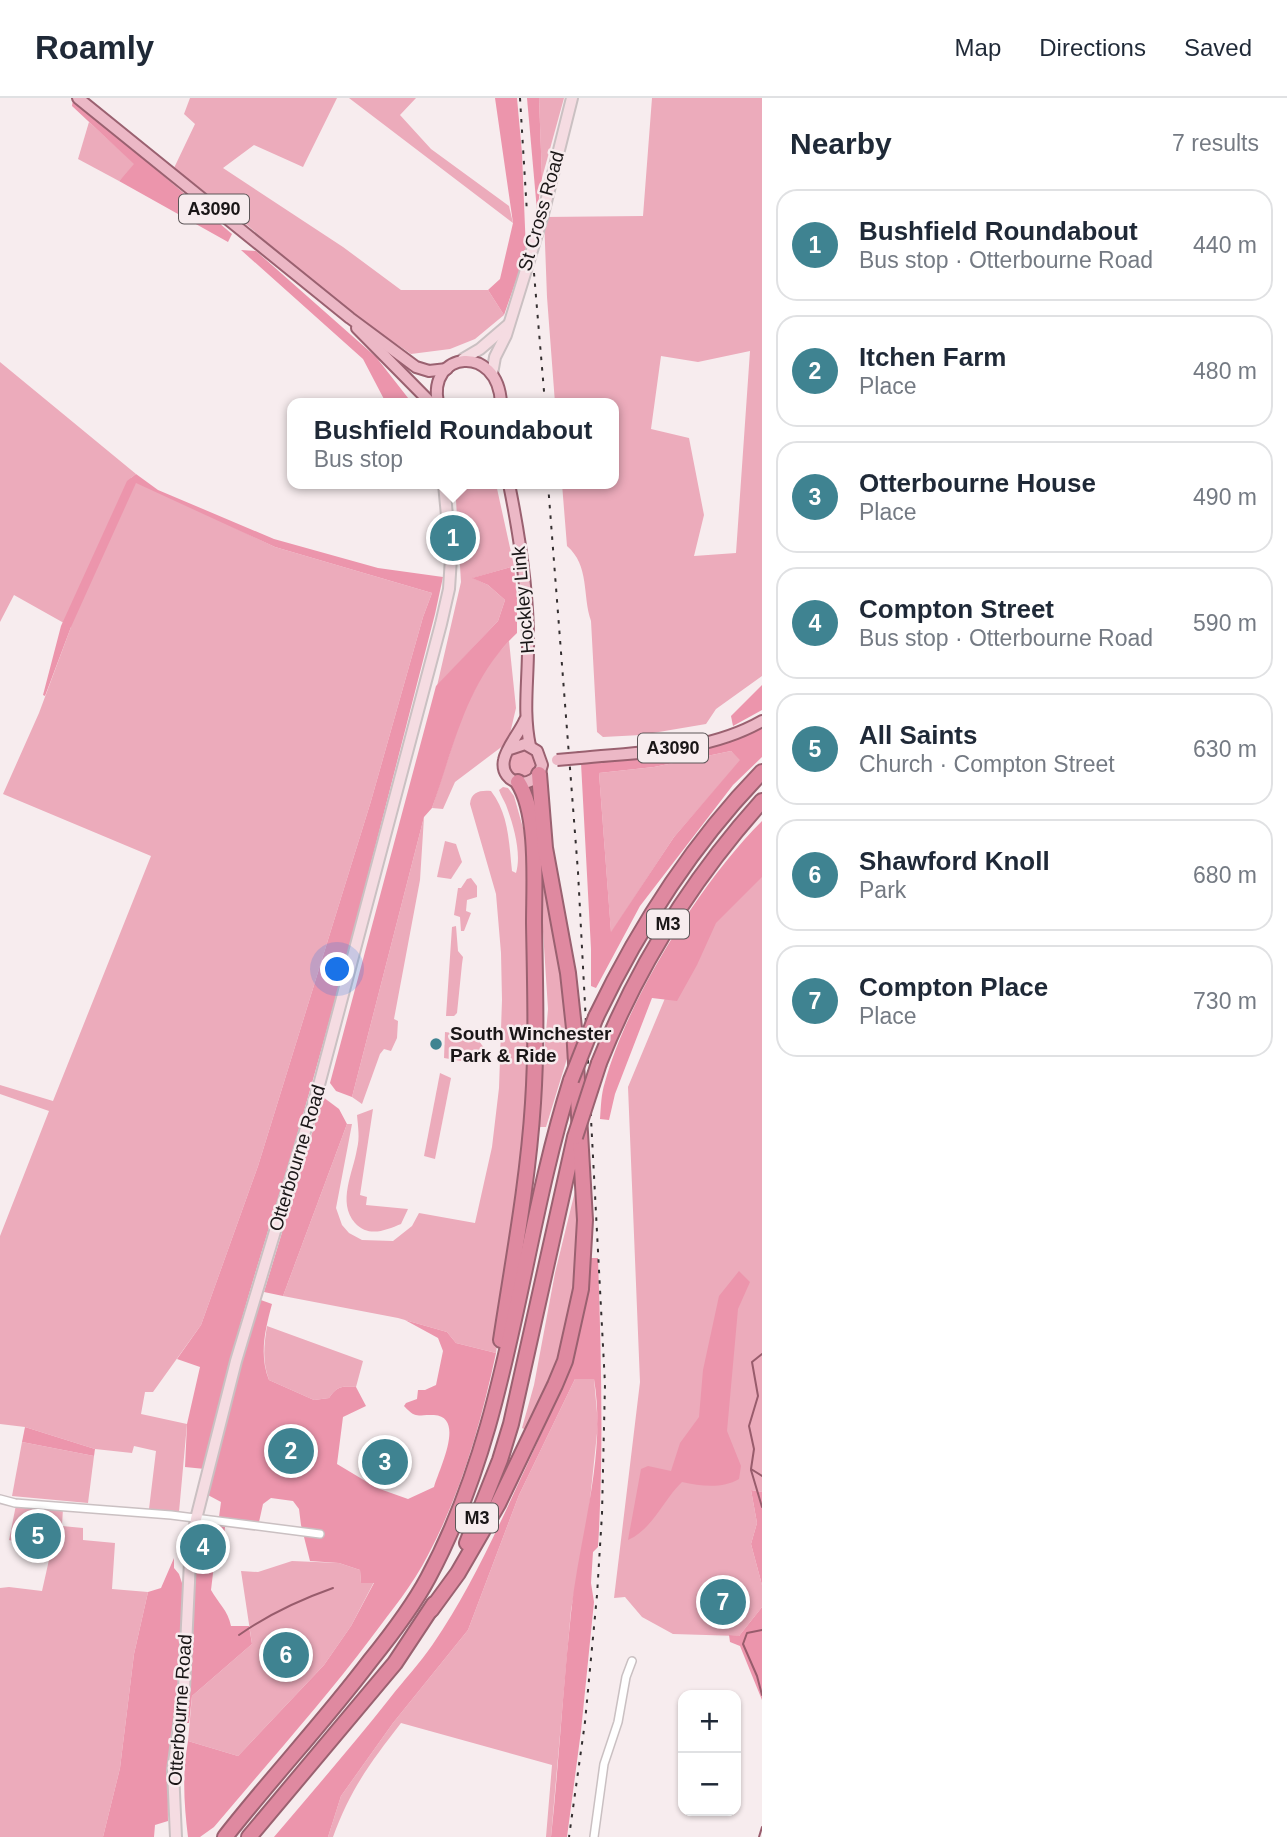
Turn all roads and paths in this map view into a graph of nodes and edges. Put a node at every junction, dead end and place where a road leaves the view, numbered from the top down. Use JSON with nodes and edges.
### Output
{"nodes":[{"id":1,"x":78,"y":98,"type":"edge"},
{"id":2,"x":572,"y":98,"type":"edge"},
{"id":3,"x":350,"y":318,"type":"junction"},
{"id":4,"x":509,"y":324,"type":"junction"},
{"id":5,"x":463,"y":359,"type":"junction"},
{"id":6,"x":447,"y":369,"type":"junction"},
{"id":7,"x":492,"y":374,"type":"junction"},
{"id":8,"x":426,"y":398,"type":"edge"},
{"id":9,"x":438,"y":398,"type":"edge"},
{"id":10,"x":500,"y":398,"type":"edge"},
{"id":11,"x":444,"y":489,"type":"edge"},
{"id":12,"x":510,"y":489,"type":"edge"},
{"id":13,"x":526,"y":717,"type":"junction"},
{"id":14,"x":762,"y":721,"type":"edge"},
{"id":15,"x":530,"y":746,"type":"junction"},
{"id":16,"x":510,"y":749,"type":"junction"},
{"id":17,"x":540,"y":754,"type":"junction"},
{"id":18,"x":557,"y":760,"type":"junction"},
{"id":19,"x":540,"y":772,"type":"junction"},
{"id":20,"x":762,"y":772,"type":"edge"},
{"id":21,"x":518,"y":782,"type":"junction"},
{"id":22,"x":762,"y":801,"type":"edge"},
{"id":23,"x":489,"y":1421,"type":"junction"},
{"id":24,"x":0,"y":1499,"type":"edge"},
{"id":25,"x":196,"y":1519,"type":"junction"},
{"id":26,"x":320,"y":1534,"type":"dead end"},
{"id":27,"x":430,"y":1610,"type":"junction"},
{"id":28,"x":632,"y":1661,"type":"dead end"},
{"id":29,"x":176,"y":1837,"type":"edge"},
{"id":30,"x":225,"y":1837,"type":"edge"},
{"id":31,"x":249,"y":1837,"type":"edge"},
{"id":32,"x":594,"y":1837,"type":"edge"}],
"edges":[{"from":1,"to":3,"type":"main road","number":"A3090"},
{"from":2,"to":4,"type":"street","name":"St Cross Road"},
{"from":3,"to":6,"type":"main road","number":"A3090"},
{"from":3,"to":8,"type":"main road","number":"A3090"},
{"from":4,"to":5,"type":"street"},
{"from":4,"to":7,"type":"street","name":"St Cross Road"},
{"from":5,"to":6,"type":"main road"},
{"from":5,"to":7,"type":"main road"},
{"from":6,"to":9,"type":"main road"},
{"from":7,"to":10,"type":"main road"},
{"from":11,"to":25,"type":"street","name":"Otterbourne Road"},
{"from":12,"to":13,"type":"main road","name":"Hockley Link"},
{"from":13,"to":15,"type":"main road","name":"Hockley Link"},
{"from":13,"to":16,"type":"main road","name":"Hockley Link"},
{"from":14,"to":18,"type":"main road","number":"A3090","bridge":true},
{"from":15,"to":16,"type":"main road"},
{"from":15,"to":17,"type":"main road"},
{"from":16,"to":21,"type":"main road"},
{"from":17,"to":18,"type":"main road","number":"A3090"},
{"from":17,"to":19,"type":"main road"},
{"from":18,"to":19,"type":"main road","number":"A3090"},
{"from":19,"to":21,"type":"main road"},
{"from":19,"to":27,"type":"highway","number":"M3"},
{"from":20,"to":23,"type":"highway","number":"M3","bridge":true},
{"from":21,"to":23,"type":"highway","number":"M3"},
{"from":22,"to":27,"type":"highway","number":"M3","bridge":true},
{"from":23,"to":30,"type":"highway","number":"M3"},
{"from":24,"to":25,"type":"street"},
{"from":25,"to":26,"type":"street"},
{"from":25,"to":29,"type":"street","name":"Otterbourne Road"},
{"from":27,"to":31,"type":"highway","number":"M3"},
{"from":28,"to":32,"type":"street"}]}
